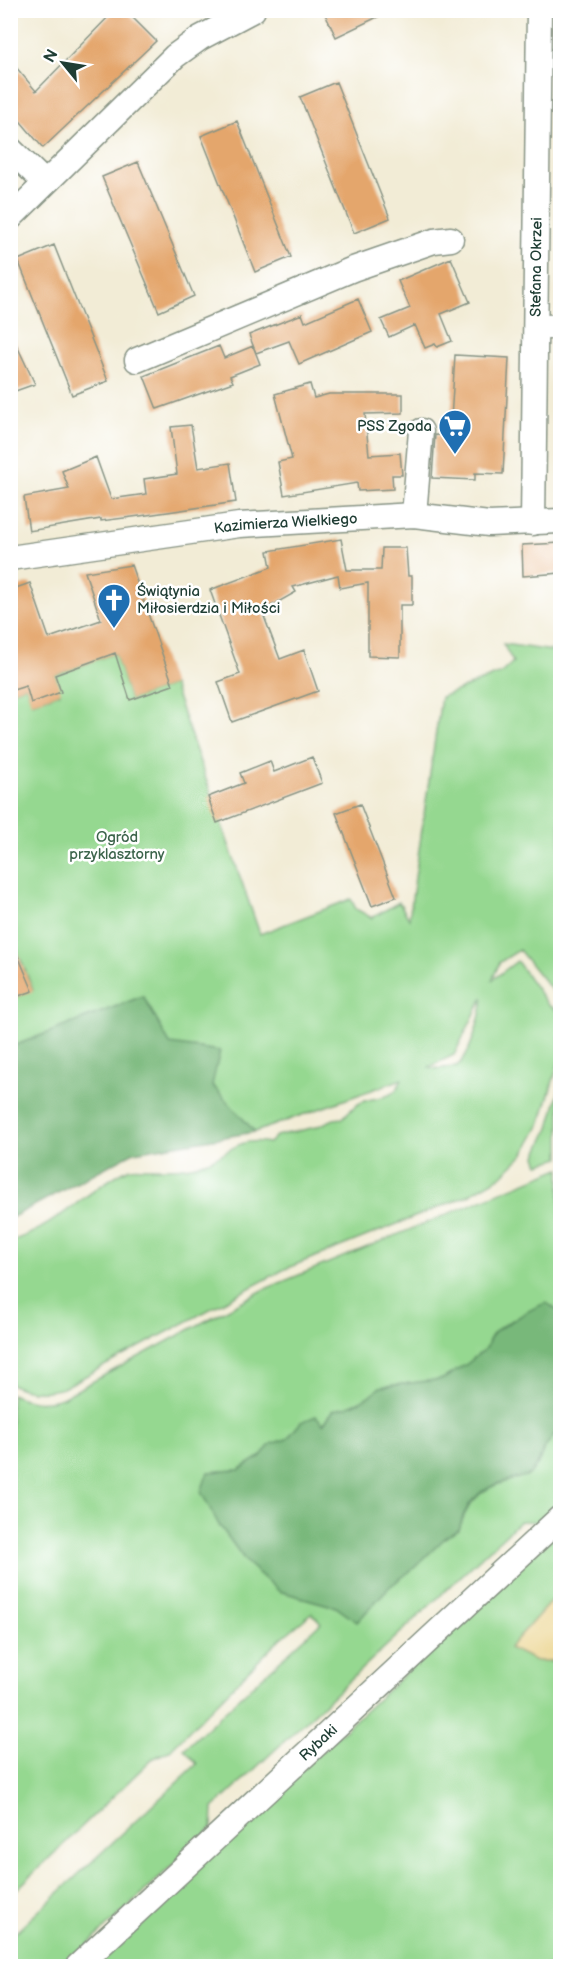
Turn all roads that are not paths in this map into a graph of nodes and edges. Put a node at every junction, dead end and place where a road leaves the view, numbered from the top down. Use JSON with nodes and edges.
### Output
{"nodes":[{"id":1,"x":253,"y":10,"type":"edge"},
{"id":2,"x":539,"y":10,"type":"edge"},
{"id":3,"x":10,"y":149,"type":"edge"},
{"id":4,"x":45,"y":183,"type":"junction"},
{"id":5,"x":10,"y":218,"type":"edge"},
{"id":6,"x":451,"y":238,"type":"dead end"},
{"id":7,"x":561,"y":326,"type":"edge"},
{"id":8,"x":536,"y":328,"type":"junction"},
{"id":9,"x":137,"y":360,"type":"dead end"},
{"id":10,"x":421,"y":431,"type":"dead end"},
{"id":11,"x":414,"y":515,"type":"junction"},
{"id":12,"x":561,"y":521,"type":"edge"},
{"id":13,"x":533,"y":523,"type":"junction"},
{"id":14,"x":10,"y":558,"type":"edge"},
{"id":15,"x":561,"y":1518,"type":"edge"},
{"id":16,"x":78,"y":1966,"type":"edge"}],
"edges":[{"from":1,"to":4,"type":"street"},
{"from":2,"to":8,"type":"street","name":"Stefana Okrzei"},
{"from":3,"to":4,"type":"street"},
{"from":4,"to":5,"type":"street"},
{"from":6,"to":9,"type":"street"},
{"from":7,"to":8,"type":"street"},
{"from":8,"to":13,"type":"street","name":"Stefana Okrzei"},
{"from":10,"to":11,"type":"street"},
{"from":11,"to":13,"type":"street","name":"Kazimierza Wielkiego"},
{"from":11,"to":14,"type":"street","name":"Kazimierza Wielkiego"},
{"from":12,"to":13,"type":"street","name":"Kazimierza Wielkiego"},
{"from":15,"to":16,"type":"street","name":"Rybaki"}]}
